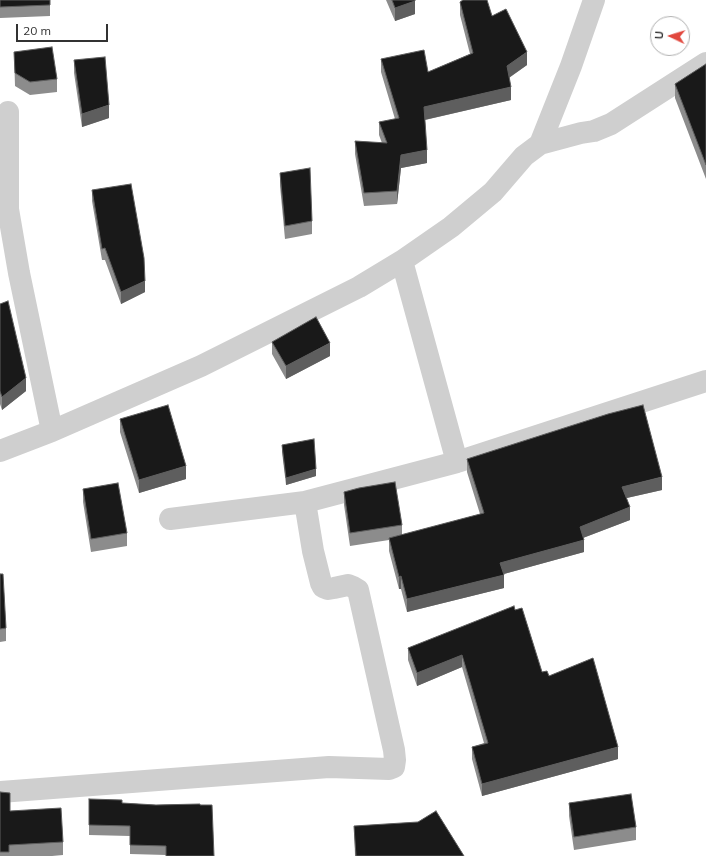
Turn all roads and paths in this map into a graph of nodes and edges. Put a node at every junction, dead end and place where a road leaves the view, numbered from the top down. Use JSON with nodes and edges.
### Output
{"nodes":[{"id":1,"x":594,"y":0,"type":"edge"},
{"id":2,"x":706,"y":63,"type":"edge"},
{"id":3,"x":8,"y":112,"type":"dead end"},
{"id":4,"x":540,"y":144,"type":"junction"},
{"id":5,"x":402,"y":261,"type":"junction"},
{"id":6,"x":706,"y":381,"type":"edge"},
{"id":7,"x":52,"y":431,"type":"junction"},
{"id":8,"x":0,"y":451,"type":"edge"},
{"id":9,"x":457,"y":462,"type":"junction"},
{"id":10,"x":304,"y":502,"type":"junction"},
{"id":11,"x":170,"y":518,"type":"dead end"},
{"id":12,"x":0,"y":792,"type":"edge"}],
"edges":[{"from":1,"to":4,"type":"street"},
{"from":2,"to":4,"type":"street"},
{"from":3,"to":7,"type":"street"},
{"from":4,"to":5,"type":"street"},
{"from":5,"to":7,"type":"street"},
{"from":5,"to":9,"type":"street"},
{"from":6,"to":9,"type":"street"},
{"from":7,"to":8,"type":"street"},
{"from":9,"to":10,"type":"street"},
{"from":10,"to":11,"type":"street"},
{"from":10,"to":12,"type":"street"}]}
